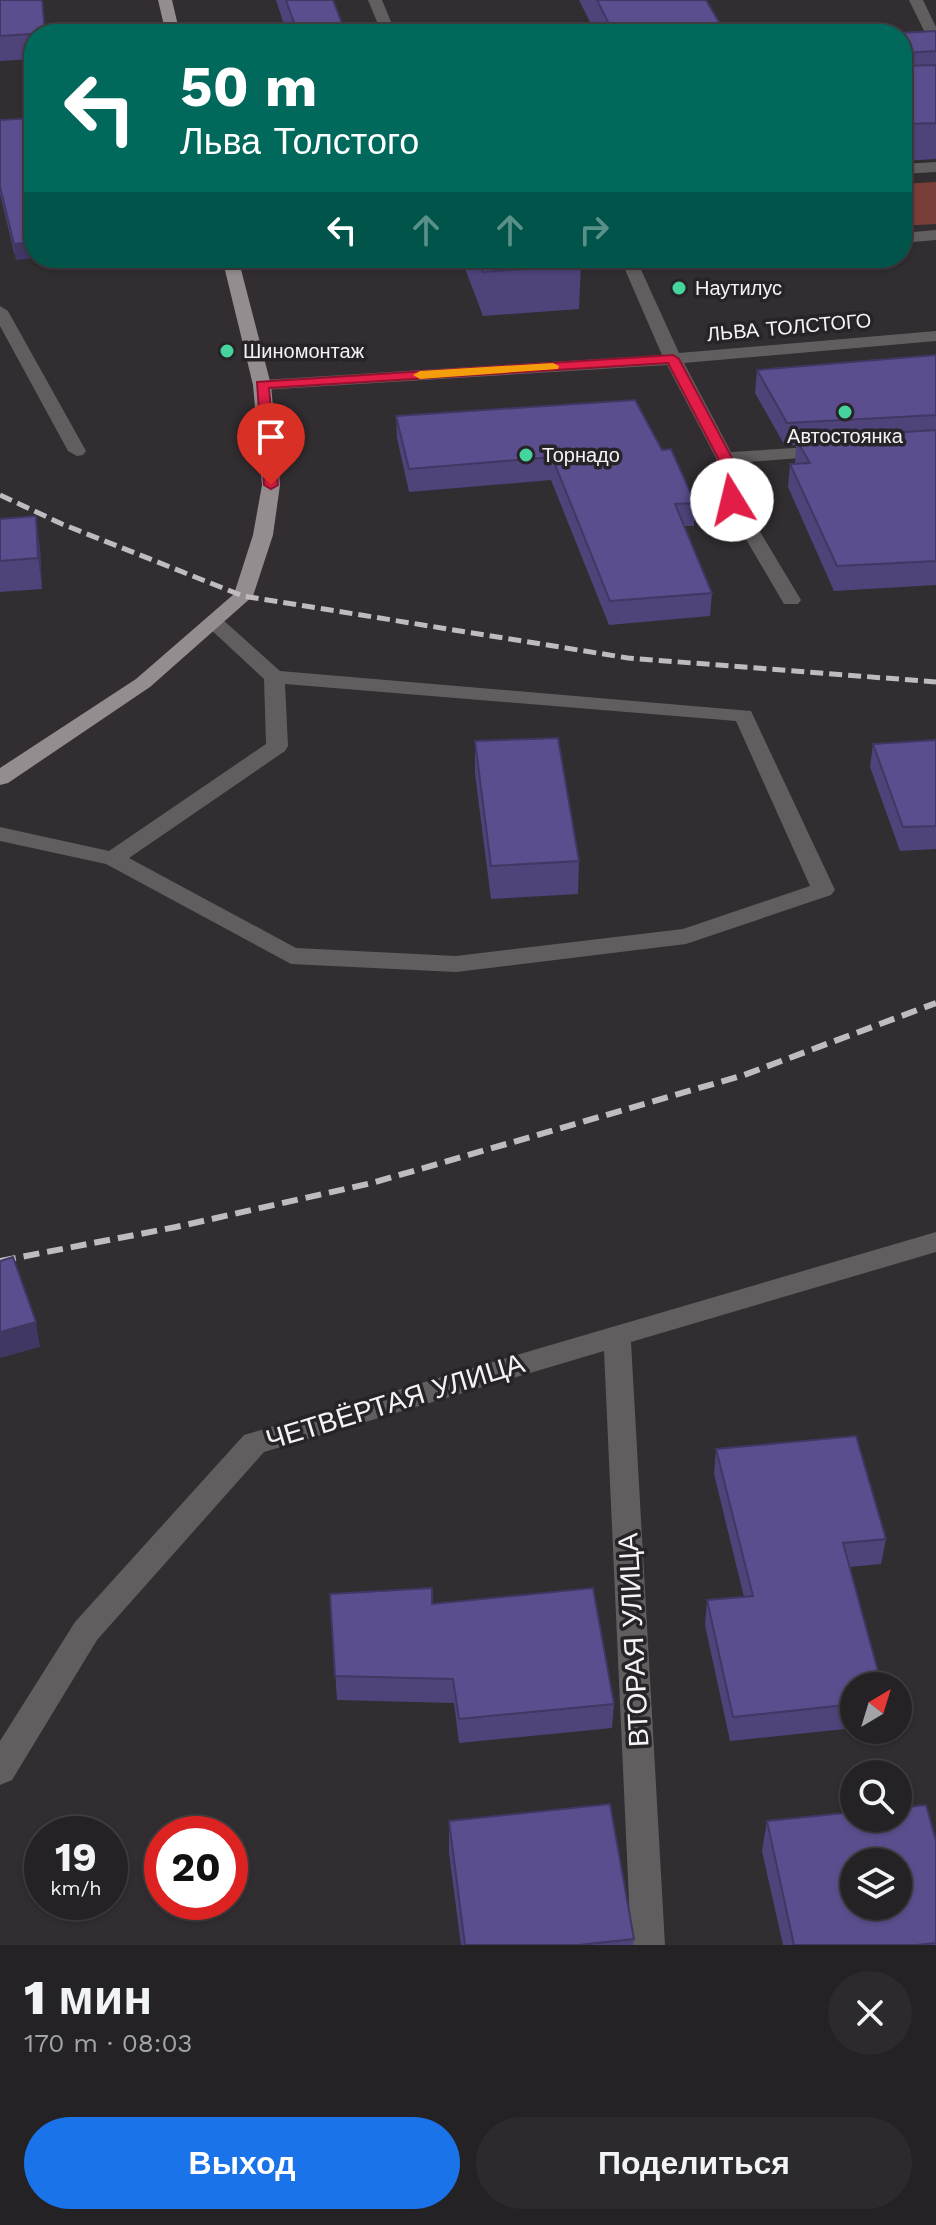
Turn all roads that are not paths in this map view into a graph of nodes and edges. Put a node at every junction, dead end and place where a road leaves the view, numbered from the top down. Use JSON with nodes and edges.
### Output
{"nodes":[{"id":1,"x":165,"y":0,"type":"edge"},
{"id":2,"x":375,"y":0,"type":"edge"},
{"id":3,"x":916,"y":0,"type":"edge"},
{"id":4,"x":171,"y":24,"type":"edge"},
{"id":5,"x":385,"y":24,"type":"edge"},
{"id":6,"x":936,"y":41,"type":"edge"},
{"id":7,"x":936,"y":167,"type":"edge"},
{"id":8,"x":912,"y":168,"type":"edge"},
{"id":9,"x":936,"y":235,"type":"edge"},
{"id":10,"x":912,"y":237,"type":"edge"},
{"id":11,"x":233,"y":268,"type":"edge"},
{"id":12,"x":632,"y":268,"type":"edge"},
{"id":13,"x":0,"y":311,"type":"edge"},
{"id":14,"x":936,"y":336,"type":"edge"},
{"id":15,"x":673,"y":359,"type":"junction"},
{"id":16,"x":262,"y":385,"type":"junction"},
{"id":17,"x":842,"y":450,"type":"edge"},
{"id":18,"x":77,"y":451,"type":"dead end"},
{"id":19,"x":725,"y":458,"type":"junction"},
{"id":20,"x":791,"y":600,"type":"dead end"},
{"id":21,"x":215,"y":623,"type":"junction"},
{"id":22,"x":274,"y":677,"type":"junction"},
{"id":23,"x":0,"y":778,"type":"edge"},
{"id":24,"x":0,"y":834,"type":"edge"},
{"id":25,"x":113,"y":859,"type":"junction"},
{"id":26,"x":936,"y":1242,"type":"edge"},
{"id":27,"x":617,"y":1336,"type":"junction"},
{"id":28,"x":0,"y":1770,"type":"edge"},
{"id":29,"x":648,"y":1945,"type":"edge"}],
"edges":[{"from":1,"to":4,"type":"main road"},
{"from":2,"to":5,"type":"street"},
{"from":3,"to":6,"type":"street"},
{"from":7,"to":8,"type":"street"},
{"from":9,"to":10,"type":"street"},
{"from":11,"to":16,"type":"main road"},
{"from":12,"to":15,"type":"street"},
{"from":13,"to":18,"type":"street"},
{"from":14,"to":15,"type":"street","name":"ЛЬВА ТОЛСТОГО"},
{"from":15,"to":16,"type":"street","name":"ЛЬВА ТОЛСТОГО"},
{"from":15,"to":19,"type":"street"},
{"from":16,"to":21,"type":"main road"},
{"from":17,"to":19,"type":"street"},
{"from":19,"to":20,"type":"street"},
{"from":21,"to":22,"type":"street"},
{"from":21,"to":23,"type":"main road"},
{"from":22,"to":25,"type":"street"},
{"from":22,"to":25,"type":"street"},
{"from":24,"to":25,"type":"street"},
{"from":26,"to":27,"type":"street","name":"ЧЕТВЁРТАЯ УЛИЦА"},
{"from":27,"to":28,"type":"street","name":"ЧЕТВЁРТАЯ УЛИЦА"},
{"from":27,"to":29,"type":"street","name":"ВТОРАЯ УЛИЦА"}]}
